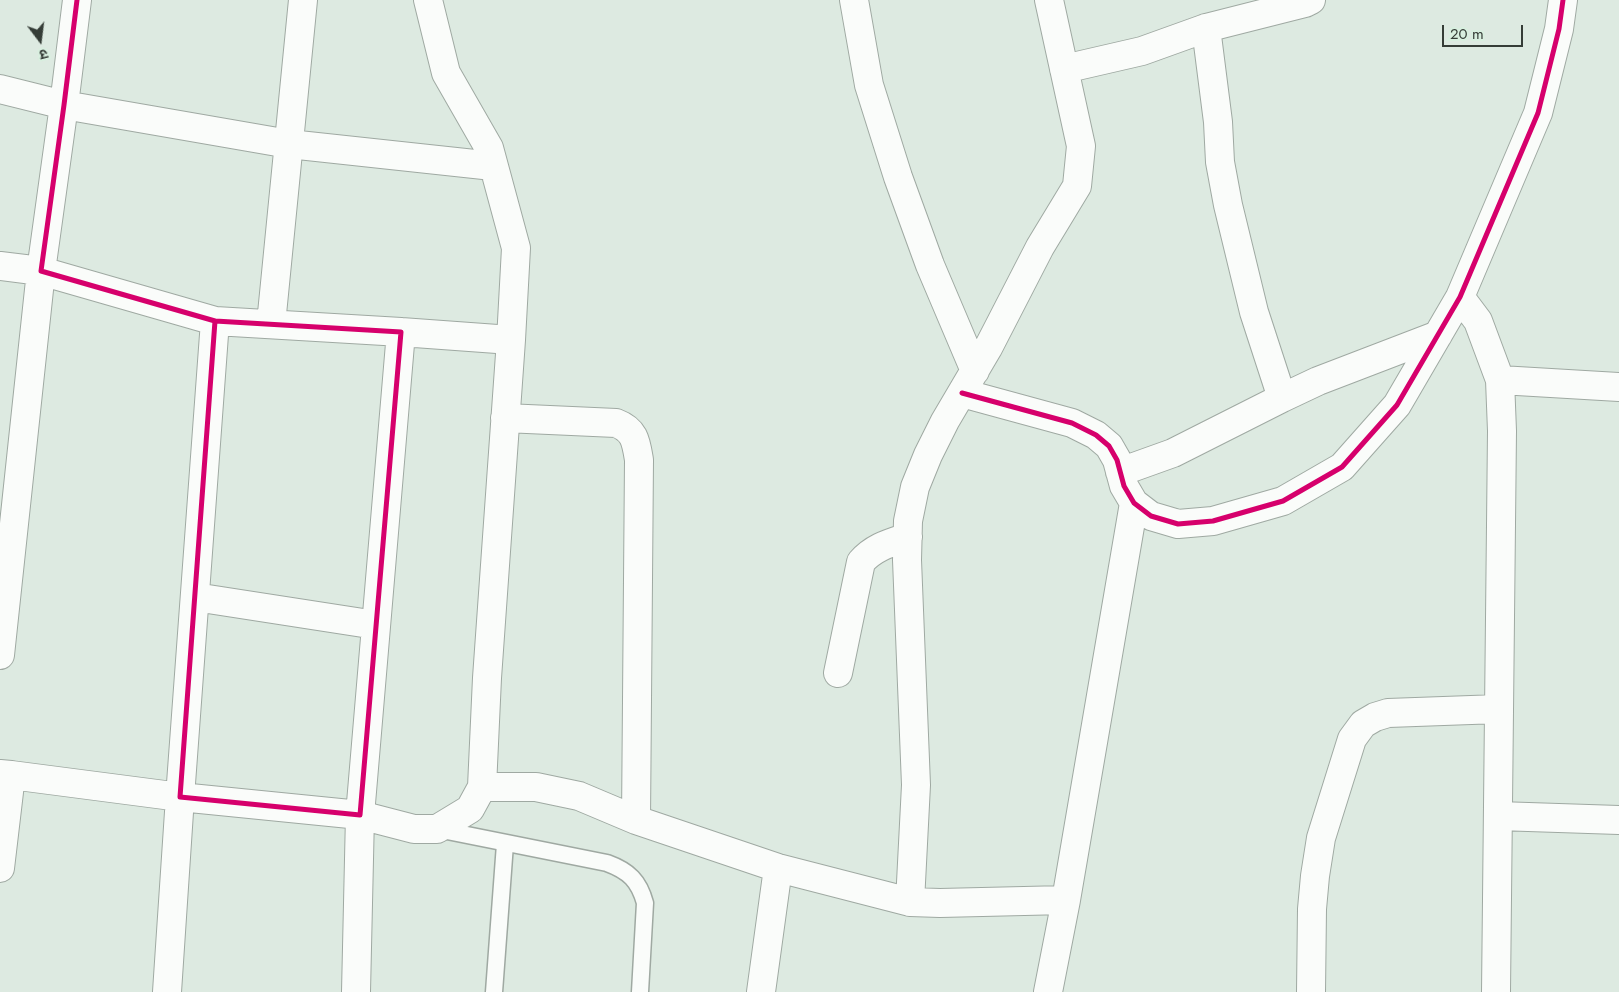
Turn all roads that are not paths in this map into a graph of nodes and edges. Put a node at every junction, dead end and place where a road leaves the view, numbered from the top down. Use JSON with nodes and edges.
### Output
{"nodes":[{"id":1,"x":77,"y":0,"type":"edge"},
{"id":2,"x":303,"y":0,"type":"edge"},
{"id":3,"x":428,"y":0,"type":"edge"},
{"id":4,"x":854,"y":0,"type":"edge"},
{"id":5,"x":1049,"y":0,"type":"edge"},
{"id":6,"x":1311,"y":0,"type":"edge"},
{"id":7,"x":1563,"y":0,"type":"edge"},
{"id":8,"x":1206,"y":28,"type":"junction"},
{"id":9,"x":1064,"y":68,"type":"junction"},
{"id":10,"x":0,"y":88,"type":"edge"},
{"id":11,"x":64,"y":105,"type":"junction"},
{"id":12,"x":289,"y":144,"type":"junction"},
{"id":13,"x":494,"y":166,"type":"junction"},
{"id":14,"x":0,"y":266,"type":"edge"},
{"id":15,"x":41,"y":271,"type":"junction"},
{"id":16,"x":1460,"y":296,"type":"junction"},
{"id":17,"x":215,"y":321,"type":"junction"},
{"id":18,"x":272,"y":324,"type":"junction"},
{"id":19,"x":402,"y":332,"type":"junction"},
{"id":20,"x":1438,"y":335,"type":"junction"},
{"id":21,"x":511,"y":340,"type":"junction"},
{"id":22,"x":1500,"y":380,"type":"junction"},
{"id":23,"x":968,"y":382,"type":"junction"},
{"id":24,"x":1619,"y":388,"type":"edge"},
{"id":25,"x":1282,"y":398,"type":"junction"},
{"id":26,"x":505,"y":418,"type":"junction"},
{"id":27,"x":1120,"y":472,"type":"junction"},
{"id":28,"x":1134,"y":503,"type":"junction"},
{"id":29,"x":908,"y":537,"type":"junction"},
{"id":30,"x":195,"y":597,"type":"junction"},
{"id":31,"x":376,"y":625,"type":"junction"},
{"id":32,"x":0,"y":655,"type":"edge"},
{"id":33,"x":838,"y":673,"type":"dead end"},
{"id":34,"x":1499,"y":709,"type":"junction"},
{"id":35,"x":5,"y":774,"type":"edge"},
{"id":36,"x":482,"y":787,"type":"junction"},
{"id":37,"x":180,"y":797,"type":"junction"},
{"id":38,"x":360,"y":815,"type":"junction"},
{"id":39,"x":1498,"y":816,"type":"junction"},
{"id":40,"x":636,"y":820,"type":"junction"},
{"id":41,"x":1619,"y":820,"type":"edge"},
{"id":42,"x":437,"y":829,"type":"junction"},
{"id":43,"x":505,"y":844,"type":"junction"},
{"id":44,"x":0,"y":868,"type":"edge"},
{"id":45,"x":778,"y":868,"type":"junction"},
{"id":46,"x":1066,"y":900,"type":"junction"},
{"id":47,"x":910,"y":902,"type":"junction"},
{"id":48,"x":167,"y":992,"type":"edge"},
{"id":49,"x":356,"y":992,"type":"edge"},
{"id":50,"x":494,"y":992,"type":"edge"},
{"id":51,"x":640,"y":992,"type":"edge"},
{"id":52,"x":761,"y":992,"type":"edge"},
{"id":53,"x":1048,"y":992,"type":"edge"},
{"id":54,"x":1311,"y":992,"type":"edge"},
{"id":55,"x":1496,"y":992,"type":"edge"}],
"edges":[{"from":1,"to":11,"type":"street"},
{"from":2,"to":12,"type":"street"},
{"from":3,"to":13,"type":"street"},
{"from":4,"to":23,"type":"street"},
{"from":5,"to":9,"type":"street"},
{"from":6,"to":8,"type":"street"},
{"from":7,"to":16,"type":"street"},
{"from":8,"to":9,"type":"street"},
{"from":8,"to":25,"type":"street"},
{"from":9,"to":23,"type":"street"},
{"from":10,"to":11,"type":"street"},
{"from":11,"to":12,"type":"street"},
{"from":11,"to":15,"type":"street"},
{"from":12,"to":13,"type":"street"},
{"from":12,"to":18,"type":"street"},
{"from":13,"to":21,"type":"street"},
{"from":14,"to":15,"type":"street"},
{"from":15,"to":17,"type":"street"},
{"from":15,"to":32,"type":"street"},
{"from":16,"to":20,"type":"street"},
{"from":16,"to":22,"type":"street"},
{"from":17,"to":18,"type":"street"},
{"from":17,"to":30,"type":"street"},
{"from":18,"to":19,"type":"street"},
{"from":19,"to":21,"type":"street"},
{"from":19,"to":31,"type":"street"},
{"from":20,"to":25,"type":"street"},
{"from":20,"to":28,"type":"street"},
{"from":21,"to":26,"type":"street"},
{"from":22,"to":24,"type":"street"},
{"from":22,"to":34,"type":"street"},
{"from":23,"to":27,"type":"street"},
{"from":23,"to":29,"type":"street"},
{"from":25,"to":27,"type":"street"},
{"from":26,"to":36,"type":"street"},
{"from":26,"to":40,"type":"street"},
{"from":27,"to":28,"type":"street"},
{"from":28,"to":46,"type":"street"},
{"from":29,"to":33,"type":"street"},
{"from":29,"to":47,"type":"street"},
{"from":30,"to":31,"type":"street"},
{"from":30,"to":37,"type":"street"},
{"from":31,"to":38,"type":"street"},
{"from":34,"to":39,"type":"street"},
{"from":34,"to":54,"type":"street"},
{"from":35,"to":37,"type":"street"},
{"from":35,"to":44,"type":"street"},
{"from":36,"to":40,"type":"street"},
{"from":36,"to":42,"type":"street"},
{"from":37,"to":38,"type":"street"},
{"from":37,"to":48,"type":"street"},
{"from":38,"to":42,"type":"street"},
{"from":38,"to":49,"type":"street"},
{"from":39,"to":41,"type":"street"},
{"from":39,"to":55,"type":"street"},
{"from":40,"to":45,"type":"street"},
{"from":42,"to":43,"type":"lane"},
{"from":43,"to":50,"type":"lane"},
{"from":43,"to":51,"type":"lane"},
{"from":45,"to":47,"type":"street"},
{"from":45,"to":52,"type":"street"},
{"from":46,"to":47,"type":"street"},
{"from":46,"to":53,"type":"street"}]}
